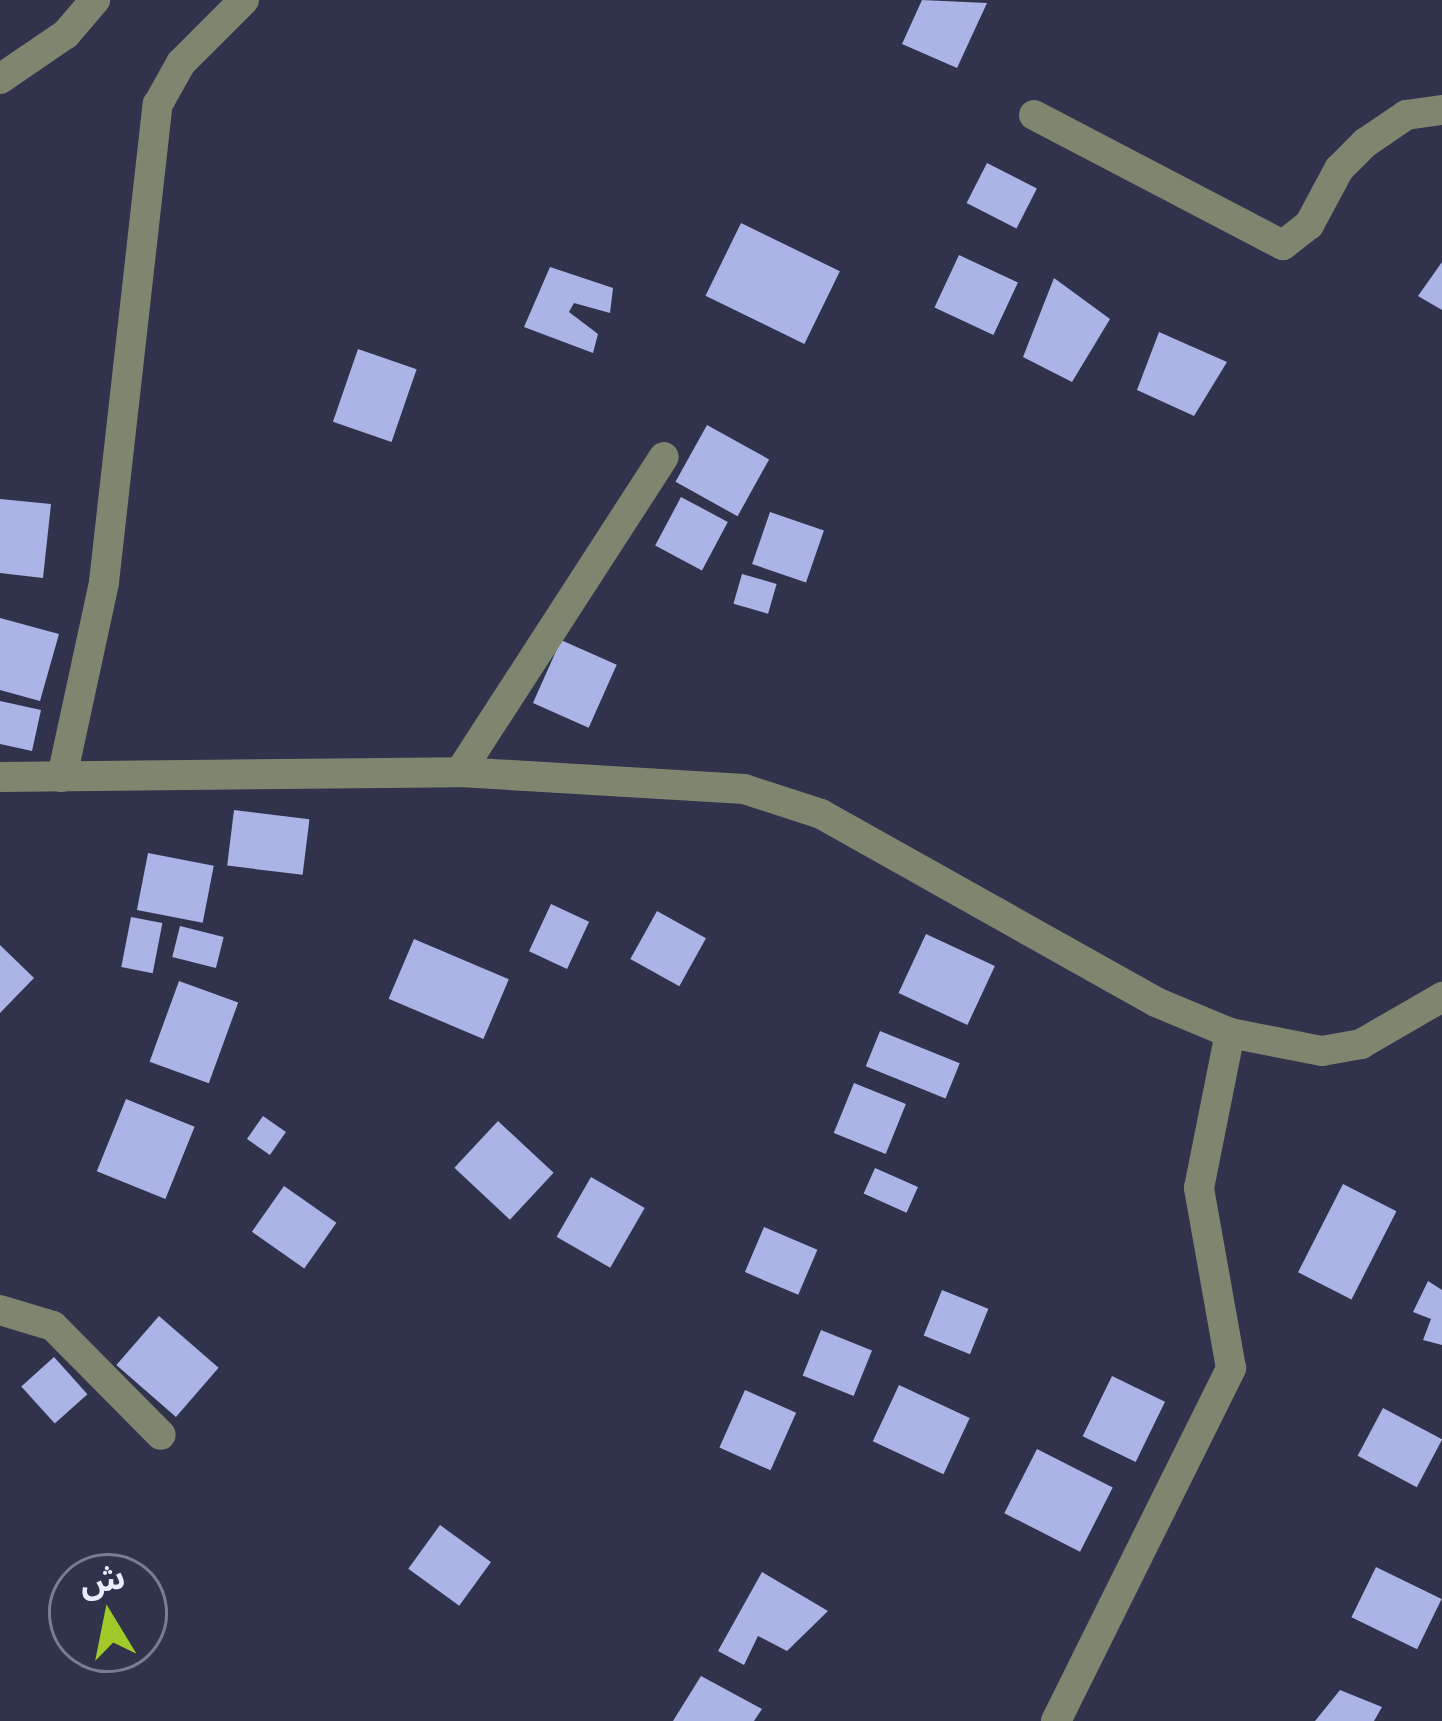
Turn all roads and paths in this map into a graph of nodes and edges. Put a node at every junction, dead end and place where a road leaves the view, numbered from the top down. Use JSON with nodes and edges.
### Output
{"nodes":[{"id":1,"x":95,"y":0,"type":"edge"},
{"id":2,"x":244,"y":0,"type":"edge"},
{"id":3,"x":0,"y":79,"type":"edge"},
{"id":4,"x":1442,"y":110,"type":"edge"},
{"id":5,"x":1034,"y":115,"type":"dead end"},
{"id":6,"x":664,"y":457,"type":"dead end"},
{"id":7,"x":460,"y":772,"type":"junction"},
{"id":8,"x":62,"y":776,"type":"junction"},
{"id":9,"x":0,"y":777,"type":"edge"},
{"id":10,"x":1442,"y":997,"type":"edge"},
{"id":11,"x":1230,"y":1033,"type":"junction"},
{"id":12,"x":0,"y":1310,"type":"edge"},
{"id":13,"x":161,"y":1435,"type":"dead end"},
{"id":14,"x":1056,"y":1721,"type":"edge"}],
"edges":[{"from":1,"to":3,"type":"street"},
{"from":2,"to":8,"type":"street"},
{"from":4,"to":5,"type":"street"},
{"from":6,"to":7,"type":"street"},
{"from":7,"to":8,"type":"street"},
{"from":7,"to":11,"type":"street"},
{"from":8,"to":9,"type":"street"},
{"from":10,"to":11,"type":"street"},
{"from":11,"to":14,"type":"street"},
{"from":12,"to":13,"type":"street"}]}
